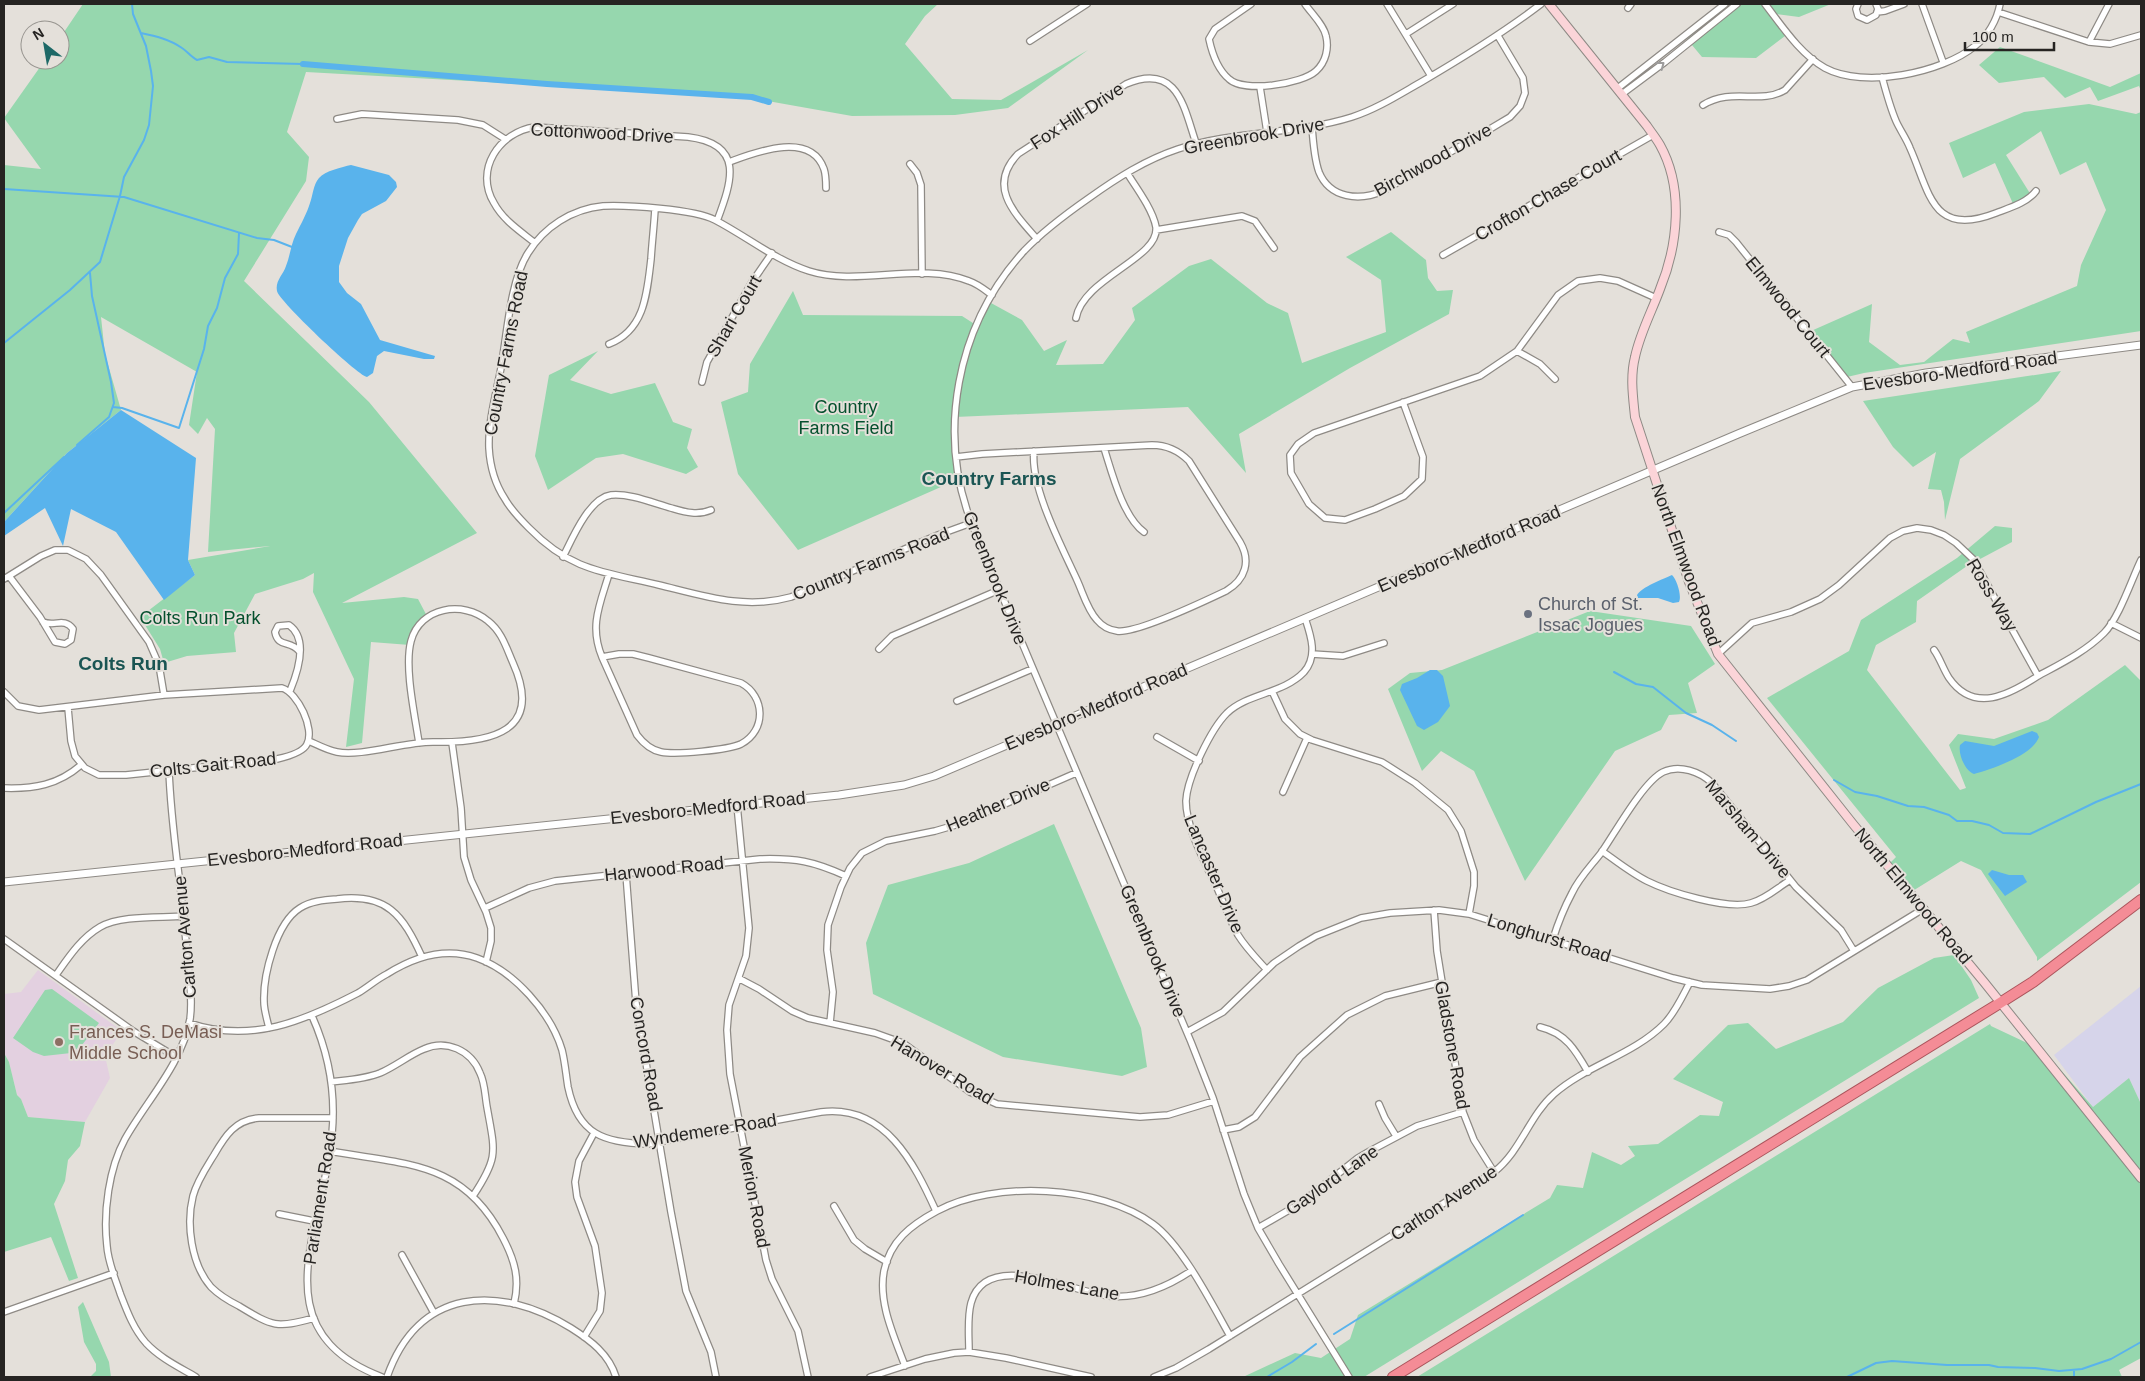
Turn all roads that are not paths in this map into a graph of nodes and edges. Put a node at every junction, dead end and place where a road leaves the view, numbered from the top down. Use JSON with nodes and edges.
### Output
{"nodes":[{"id":1,"x":1087,"y":4,"type":"edge"},
{"id":2,"x":1251,"y":4,"type":"edge"},
{"id":3,"x":1305,"y":4,"type":"edge"},
{"id":4,"x":1387,"y":4,"type":"edge"},
{"id":5,"x":1453,"y":4,"type":"edge"},
{"id":6,"x":1541,"y":4,"type":"edge"},
{"id":7,"x":1549,"y":4,"type":"edge"},
{"id":8,"x":1725,"y":4,"type":"edge"},
{"id":9,"x":1737,"y":4,"type":"edge"},
{"id":10,"x":1765,"y":4,"type":"edge"},
{"id":11,"x":1858,"y":4,"type":"edge"},
{"id":12,"x":1876,"y":4,"type":"edge"},
{"id":13,"x":1904,"y":4,"type":"edge"},
{"id":14,"x":1922,"y":4,"type":"edge"},
{"id":15,"x":2000,"y":4,"type":"edge"},
{"id":16,"x":2108,"y":4,"type":"edge"},
{"id":17,"x":1877,"y":12,"type":"junction"},
{"id":18,"x":1998,"y":12,"type":"junction"},
{"id":19,"x":1406,"y":34,"type":"junction"},
{"id":20,"x":2141,"y":35,"type":"edge"},
{"id":21,"x":1498,"y":36,"type":"junction"},
{"id":22,"x":1030,"y":41,"type":"dead end"},
{"id":23,"x":2088,"y":42,"type":"junction"},
{"id":24,"x":1813,"y":59,"type":"junction"},
{"id":25,"x":1943,"y":62,"type":"junction"},
{"id":26,"x":1431,"y":76,"type":"junction"},
{"id":27,"x":1882,"y":77,"type":"junction"},
{"id":28,"x":1260,"y":87,"type":"junction"},
{"id":29,"x":1620,"y":91,"type":"junction"},
{"id":30,"x":1703,"y":105,"type":"dead end"},
{"id":31,"x":337,"y":119,"type":"dead end"},
{"id":32,"x":1312,"y":126,"type":"junction"},
{"id":33,"x":1267,"y":132,"type":"junction"},
{"id":34,"x":1653,"y":135,"type":"junction"},
{"id":35,"x":505,"y":139,"type":"junction"},
{"id":36,"x":1196,"y":143,"type":"junction"},
{"id":37,"x":729,"y":162,"type":"junction"},
{"id":38,"x":910,"y":164,"type":"dead end"},
{"id":39,"x":1127,"y":173,"type":"junction"},
{"id":40,"x":826,"y":188,"type":"dead end"},
{"id":41,"x":2036,"y":191,"type":"dead end"},
{"id":42,"x":655,"y":209,"type":"junction"},
{"id":43,"x":716,"y":221,"type":"junction"},
{"id":44,"x":1156,"y":230,"type":"junction"},
{"id":45,"x":1719,"y":232,"type":"dead end"},
{"id":46,"x":1037,"y":239,"type":"junction"},
{"id":47,"x":535,"y":243,"type":"junction"},
{"id":48,"x":1274,"y":248,"type":"dead end"},
{"id":49,"x":772,"y":253,"type":"junction"},
{"id":50,"x":1443,"y":255,"type":"dead end"},
{"id":51,"x":922,"y":274,"type":"junction"},
{"id":52,"x":992,"y":295,"type":"junction"},
{"id":53,"x":1656,"y":298,"type":"junction"},
{"id":54,"x":1076,"y":318,"type":"dead end"},
{"id":55,"x":609,"y":344,"type":"dead end"},
{"id":56,"x":2141,"y":345,"type":"edge"},
{"id":57,"x":1517,"y":351,"type":"junction"},
{"id":58,"x":1555,"y":379,"type":"dead end"},
{"id":59,"x":702,"y":382,"type":"dead end"},
{"id":60,"x":1852,"y":387,"type":"junction"},
{"id":61,"x":1403,"y":402,"type":"junction"},
{"id":62,"x":1104,"y":448,"type":"junction"},
{"id":63,"x":1034,"y":451,"type":"junction"},
{"id":64,"x":956,"y":457,"type":"junction"},
{"id":65,"x":1653,"y":470,"type":"junction"},
{"id":66,"x":712,"y":510,"type":"dead end"},
{"id":67,"x":971,"y":523,"type":"junction"},
{"id":68,"x":1144,"y":532,"type":"dead end"},
{"id":69,"x":563,"y":557,"type":"junction"},
{"id":70,"x":2141,"y":560,"type":"edge"},
{"id":71,"x":609,"y":574,"type":"junction"},
{"id":72,"x":6,"y":578,"type":"edge"},
{"id":73,"x":999,"y":590,"type":"junction"},
{"id":74,"x":1305,"y":618,"type":"junction"},
{"id":75,"x":43,"y":622,"type":"junction"},
{"id":76,"x":2111,"y":623,"type":"junction"},
{"id":77,"x":2141,"y":638,"type":"edge"},
{"id":78,"x":1384,"y":643,"type":"dead end"},
{"id":79,"x":879,"y":649,"type":"dead end"},
{"id":80,"x":1934,"y":650,"type":"dead end"},
{"id":81,"x":299,"y":652,"type":"junction"},
{"id":82,"x":1312,"y":654,"type":"junction"},
{"id":83,"x":1718,"y":654,"type":"junction"},
{"id":84,"x":602,"y":657,"type":"junction"},
{"id":85,"x":1032,"y":669,"type":"junction"},
{"id":86,"x":2038,"y":676,"type":"junction"},
{"id":87,"x":290,"y":691,"type":"junction"},
{"id":88,"x":1272,"y":691,"type":"junction"},
{"id":89,"x":4,"y":692,"type":"edge"},
{"id":90,"x":164,"y":695,"type":"junction"},
{"id":91,"x":957,"y":701,"type":"dead end"},
{"id":92,"x":68,"y":708,"type":"junction"},
{"id":93,"x":1056,"y":725,"type":"junction"},
{"id":94,"x":1157,"y":738,"type":"dead end"},
{"id":95,"x":1307,"y":738,"type":"junction"},
{"id":96,"x":309,"y":741,"type":"junction"},
{"id":97,"x":419,"y":743,"type":"junction"},
{"id":98,"x":452,"y":743,"type":"junction"},
{"id":99,"x":1199,"y":761,"type":"junction"},
{"id":100,"x":81,"y":765,"type":"junction"},
{"id":101,"x":169,"y":770,"type":"junction"},
{"id":102,"x":1076,"y":773,"type":"junction"},
{"id":103,"x":4,"y":788,"type":"edge"},
{"id":104,"x":1282,"y":792,"type":"dead end"},
{"id":105,"x":737,"y":805,"type":"junction"},
{"id":106,"x":462,"y":834,"type":"junction"},
{"id":107,"x":1602,"y":851,"type":"junction"},
{"id":108,"x":743,"y":861,"type":"junction"},
{"id":109,"x":178,"y":862,"type":"junction"},
{"id":110,"x":626,"y":874,"type":"junction"},
{"id":111,"x":846,"y":876,"type":"junction"},
{"id":112,"x":1790,"y":880,"type":"junction"},
{"id":113,"x":4,"y":882,"type":"edge"},
{"id":114,"x":2141,"y":900,"type":"edge"},
{"id":115,"x":485,"y":908,"type":"junction"},
{"id":116,"x":1923,"y":908,"type":"junction"},
{"id":117,"x":1434,"y":910,"type":"junction"},
{"id":118,"x":1469,"y":914,"type":"junction"},
{"id":119,"x":184,"y":916,"type":"junction"},
{"id":120,"x":4,"y":939,"type":"edge"},
{"id":121,"x":1553,"y":939,"type":"junction"},
{"id":122,"x":1854,"y":951,"type":"junction"},
{"id":123,"x":422,"y":957,"type":"junction"},
{"id":124,"x":486,"y":962,"type":"junction"},
{"id":125,"x":1267,"y":970,"type":"junction"},
{"id":126,"x":56,"y":975,"type":"junction"},
{"id":127,"x":740,"y":979,"type":"junction"},
{"id":128,"x":1442,"y":982,"type":"junction"},
{"id":129,"x":1690,"y":982,"type":"junction"},
{"id":130,"x":2000,"y":1003,"type":"junction"},
{"id":131,"x":312,"y":1016,"type":"junction"},
{"id":132,"x":189,"y":1023,"type":"junction"},
{"id":133,"x":830,"y":1023,"type":"junction"},
{"id":134,"x":1540,"y":1027,"type":"dead end"},
{"id":135,"x":269,"y":1028,"type":"junction"},
{"id":136,"x":1188,"y":1032,"type":"junction"},
{"id":137,"x":176,"y":1057,"type":"junction"},
{"id":138,"x":1588,"y":1072,"type":"junction"},
{"id":139,"x":332,"y":1082,"type":"junction"},
{"id":140,"x":1214,"y":1101,"type":"junction"},
{"id":141,"x":1379,"y":1104,"type":"dead end"},
{"id":142,"x":1463,"y":1112,"type":"junction"},
{"id":143,"x":333,"y":1118,"type":"junction"},
{"id":144,"x":741,"y":1128,"type":"junction"},
{"id":145,"x":1223,"y":1130,"type":"junction"},
{"id":146,"x":594,"y":1133,"type":"junction"},
{"id":147,"x":1396,"y":1136,"type":"junction"},
{"id":148,"x":660,"y":1142,"type":"junction"},
{"id":149,"x":330,"y":1151,"type":"junction"},
{"id":150,"x":1494,"y":1172,"type":"junction"},
{"id":151,"x":2141,"y":1178,"type":"edge"},
{"id":152,"x":473,"y":1196,"type":"junction"},
{"id":153,"x":834,"y":1206,"type":"dead end"},
{"id":154,"x":936,"y":1211,"type":"junction"},
{"id":155,"x":279,"y":1214,"type":"dead end"},
{"id":156,"x":314,"y":1221,"type":"junction"},
{"id":157,"x":1258,"y":1228,"type":"junction"},
{"id":158,"x":402,"y":1255,"type":"dead end"},
{"id":159,"x":887,"y":1262,"type":"junction"},
{"id":160,"x":1191,"y":1271,"type":"junction"},
{"id":161,"x":114,"y":1273,"type":"junction"},
{"id":162,"x":1297,"y":1293,"type":"junction"},
{"id":163,"x":514,"y":1304,"type":"junction"},
{"id":164,"x":4,"y":1312,"type":"edge"},
{"id":165,"x":434,"y":1313,"type":"junction"},
{"id":166,"x":314,"y":1318,"type":"junction"},
{"id":167,"x":1230,"y":1336,"type":"junction"},
{"id":168,"x":584,"y":1337,"type":"junction"},
{"id":169,"x":969,"y":1352,"type":"junction"},
{"id":170,"x":905,"y":1366,"type":"junction"},
{"id":171,"x":196,"y":1377,"type":"edge"},
{"id":172,"x":382,"y":1377,"type":"edge"},
{"id":173,"x":387,"y":1377,"type":"edge"},
{"id":174,"x":616,"y":1377,"type":"edge"},
{"id":175,"x":716,"y":1377,"type":"edge"},
{"id":176,"x":808,"y":1377,"type":"edge"},
{"id":177,"x":870,"y":1377,"type":"edge"},
{"id":178,"x":1091,"y":1377,"type":"edge"},
{"id":179,"x":1154,"y":1377,"type":"edge"},
{"id":180,"x":1350,"y":1377,"type":"edge"},
{"id":181,"x":1393,"y":1377,"type":"edge"}],
"edges":[{"from":1,"to":22,"type":"street"},
{"from":2,"to":28,"type":"street"},
{"from":3,"to":28,"type":"street"},
{"from":4,"to":19,"type":"street"},
{"from":5,"to":19,"type":"street"},
{"from":6,"to":21,"type":"street","name":"Greenbrook Drive"},
{"from":7,"to":29,"type":"main road","name":"North Elmwood Road"},
{"from":8,"to":29,"type":"street"},
{"from":29,"to":9,"type":"street","one_way":true},
{"from":10,"to":24,"type":"street"},
{"from":11,"to":17,"type":"street"},
{"from":12,"to":17,"type":"street"},
{"from":13,"to":17,"type":"street"},
{"from":14,"to":25,"type":"street"},
{"from":15,"to":18,"type":"street"},
{"from":16,"to":23,"type":"street"},
{"from":18,"to":23,"type":"street"},
{"from":18,"to":25,"type":"street"},
{"from":19,"to":26,"type":"street"},
{"from":20,"to":23,"type":"street"},
{"from":21,"to":26,"type":"street","name":"Greenbrook Drive"},
{"from":21,"to":32,"type":"street","name":"Birchwood Drive"},
{"from":24,"to":27,"type":"street"},
{"from":24,"to":30,"type":"street"},
{"from":25,"to":27,"type":"street"},
{"from":26,"to":32,"type":"street","name":"Greenbrook Drive"},
{"from":27,"to":41,"type":"street"},
{"from":28,"to":33,"type":"street"},
{"from":29,"to":34,"type":"main road","name":"North Elmwood Road"},
{"from":31,"to":35,"type":"street"},
{"from":32,"to":33,"type":"street","name":"Greenbrook Drive"},
{"from":33,"to":36,"type":"street","name":"Greenbrook Drive"},
{"from":34,"to":50,"type":"street","name":"Crofton Chase Court"},
{"from":34,"to":53,"type":"main road","name":"North Elmwood Road"},
{"from":35,"to":37,"type":"street","name":"Cottonwood Drive"},
{"from":35,"to":47,"type":"street","name":"Cottonwood Drive"},
{"from":36,"to":39,"type":"street","name":"Greenbrook Drive"},
{"from":36,"to":46,"type":"street","name":"Fox Hill Drive"},
{"from":37,"to":40,"type":"street"},
{"from":37,"to":43,"type":"street"},
{"from":38,"to":51,"type":"street"},
{"from":39,"to":44,"type":"street"},
{"from":39,"to":46,"type":"street","name":"Greenbrook Drive"},
{"from":42,"to":43,"type":"street","name":"Country Farms Road"},
{"from":42,"to":47,"type":"street","name":"Country Farms Road"},
{"from":42,"to":55,"type":"street"},
{"from":43,"to":49,"type":"street","name":"Country Farms Road"},
{"from":44,"to":48,"type":"street"},
{"from":44,"to":54,"type":"street"},
{"from":45,"to":60,"type":"street","name":"Elmwood Court"},
{"from":46,"to":52,"type":"street","name":"Greenbrook Drive"},
{"from":47,"to":69,"type":"street","name":"Country Farms Road"},
{"from":49,"to":51,"type":"street","name":"Country Farms Road"},
{"from":49,"to":59,"type":"street","name":"Shari Court"},
{"from":51,"to":52,"type":"street","name":"Country Farms Road"},
{"from":52,"to":64,"type":"street","name":"Greenbrook Drive"},
{"from":53,"to":57,"type":"street"},
{"from":53,"to":65,"type":"main road","name":"North Elmwood Road"},
{"from":56,"to":60,"type":"street","name":"Evesboro-Medford Road"},
{"from":57,"to":58,"type":"street"},
{"from":57,"to":61,"type":"street"},
{"from":60,"to":65,"type":"street","name":"Evesboro-Medford Road"},
{"from":61,"to":61,"type":"street"},
{"from":62,"to":63,"type":"street"},
{"from":62,"to":63,"type":"street"},
{"from":62,"to":68,"type":"street"},
{"from":63,"to":64,"type":"street"},
{"from":64,"to":67,"type":"street","name":"Greenbrook Drive"},
{"from":65,"to":74,"type":"street","name":"Evesboro-Medford Road"},
{"from":65,"to":83,"type":"main road","name":"North Elmwood Road"},
{"from":66,"to":69,"type":"street"},
{"from":67,"to":71,"type":"street","name":"Country Farms Road"},
{"from":67,"to":73,"type":"street","name":"Greenbrook Drive"},
{"from":69,"to":71,"type":"street","name":"Country Farms Road"},
{"from":70,"to":76,"type":"street"},
{"from":71,"to":84,"type":"street"},
{"from":72,"to":75,"type":"street"},
{"from":72,"to":90,"type":"street"},
{"from":73,"to":79,"type":"street"},
{"from":73,"to":85,"type":"street","name":"Greenbrook Drive"},
{"from":74,"to":82,"type":"street"},
{"from":74,"to":93,"type":"street","name":"Evesboro-Medford Road"},
{"from":75,"to":75,"type":"street"},
{"from":76,"to":77,"type":"street"},
{"from":76,"to":86,"type":"street"},
{"from":78,"to":82,"type":"street"},
{"from":80,"to":86,"type":"street"},
{"from":81,"to":81,"type":"street"},
{"from":81,"to":87,"type":"street"},
{"from":82,"to":88,"type":"street","name":"Lancaster Drive"},
{"from":83,"to":86,"type":"street","name":"Ross Way"},
{"from":83,"to":116,"type":"main road","name":"North Elmwood Road"},
{"from":84,"to":84,"type":"street"},
{"from":85,"to":91,"type":"street"},
{"from":85,"to":93,"type":"street","name":"Greenbrook Drive"},
{"from":87,"to":90,"type":"street"},
{"from":87,"to":96,"type":"street"},
{"from":88,"to":95,"type":"street"},
{"from":88,"to":99,"type":"street","name":"Lancaster Drive"},
{"from":89,"to":92,"type":"street"},
{"from":90,"to":92,"type":"street"},
{"from":92,"to":100,"type":"street"},
{"from":93,"to":102,"type":"street","name":"Greenbrook Drive"},
{"from":93,"to":105,"type":"street","name":"Evesboro-Medford Road"},
{"from":94,"to":99,"type":"street"},
{"from":95,"to":104,"type":"street"},
{"from":95,"to":118,"type":"street"},
{"from":96,"to":97,"type":"street"},
{"from":96,"to":101,"type":"street","name":"Colts Gait Road"},
{"from":97,"to":98,"type":"street"},
{"from":97,"to":98,"type":"street"},
{"from":98,"to":106,"type":"street"},
{"from":99,"to":125,"type":"street","name":"Lancaster Drive"},
{"from":100,"to":101,"type":"street","name":"Colts Gait Road"},
{"from":100,"to":103,"type":"street"},
{"from":101,"to":109,"type":"street","name":"Carlton Avenue"},
{"from":102,"to":111,"type":"street","name":"Heather Drive"},
{"from":102,"to":136,"type":"street","name":"Greenbrook Drive"},
{"from":105,"to":106,"type":"street","name":"Evesboro-Medford Road"},
{"from":105,"to":108,"type":"street","name":"Merion Road"},
{"from":106,"to":109,"type":"street","name":"Evesboro-Medford Road"},
{"from":106,"to":115,"type":"street"},
{"from":107,"to":112,"type":"street"},
{"from":107,"to":112,"type":"street","name":"Marsham Drive"},
{"from":107,"to":121,"type":"street","name":"Marsham Drive"},
{"from":108,"to":110,"type":"street","name":"Harwood Road"},
{"from":108,"to":111,"type":"street","name":"Harwood Road"},
{"from":108,"to":127,"type":"street","name":"Merion Road"},
{"from":109,"to":113,"type":"street","name":"Evesboro-Medford Road"},
{"from":109,"to":119,"type":"street","name":"Carlton Avenue"},
{"from":110,"to":115,"type":"street","name":"Harwood Road"},
{"from":110,"to":148,"type":"street","name":"Concord Road"},
{"from":111,"to":133,"type":"street","name":"Heather Drive"},
{"from":112,"to":122,"type":"street","name":"Marsham Drive"},
{"from":114,"to":130,"type":"highway"},
{"from":115,"to":124,"type":"street"},
{"from":116,"to":122,"type":"street","name":"Longhurst Road"},
{"from":116,"to":130,"type":"main road","name":"North Elmwood Road"},
{"from":117,"to":118,"type":"street","name":"Longhurst Road"},
{"from":117,"to":125,"type":"street","name":"Longhurst Road"},
{"from":117,"to":128,"type":"street","name":"Gladstone Road"},
{"from":118,"to":121,"type":"street","name":"Longhurst Road"},
{"from":119,"to":126,"type":"street"},
{"from":119,"to":132,"type":"street","name":"Carlton Avenue"},
{"from":120,"to":126,"type":"street"},
{"from":121,"to":129,"type":"street","name":"Longhurst Road"},
{"from":122,"to":129,"type":"street","name":"Longhurst Road"},
{"from":123,"to":124,"type":"street","name":"Wyndemere Road"},
{"from":123,"to":131,"type":"street","name":"Wyndemere Road"},
{"from":123,"to":135,"type":"street"},
{"from":124,"to":146,"type":"street","name":"Wyndemere Road"},
{"from":125,"to":136,"type":"street","name":"Longhurst Road"},
{"from":126,"to":137,"type":"street"},
{"from":127,"to":133,"type":"street","name":"Hanover Road"},
{"from":127,"to":144,"type":"street","name":"Merion Road"},
{"from":128,"to":142,"type":"street","name":"Gladstone Road"},
{"from":128,"to":145,"type":"street"},
{"from":129,"to":138,"type":"street","name":"Carlton Avenue"},
{"from":130,"to":151,"type":"main road","name":"North Elmwood Road"},
{"from":130,"to":181,"type":"highway"},
{"from":131,"to":135,"type":"street","name":"Wyndemere Road"},
{"from":131,"to":139,"type":"street","name":"Parliament Road"},
{"from":132,"to":135,"type":"street","name":"Wyndemere Road"},
{"from":132,"to":137,"type":"street","name":"Carlton Avenue"},
{"from":133,"to":140,"type":"street","name":"Hanover Road"},
{"from":134,"to":138,"type":"street"},
{"from":136,"to":140,"type":"street","name":"Greenbrook Drive"},
{"from":137,"to":161,"type":"street","name":"Carlton Avenue"},
{"from":138,"to":150,"type":"street","name":"Carlton Avenue"},
{"from":139,"to":143,"type":"street","name":"Parliament Road"},
{"from":139,"to":152,"type":"street"},
{"from":140,"to":145,"type":"street","name":"Greenbrook Drive"},
{"from":141,"to":147,"type":"street"},
{"from":142,"to":147,"type":"street","name":"Gaylord Lane"},
{"from":142,"to":150,"type":"street","name":"Gladstone Road"},
{"from":143,"to":149,"type":"street","name":"Parliament Road"},
{"from":143,"to":166,"type":"street"},
{"from":144,"to":148,"type":"street","name":"Wyndemere Road"},
{"from":144,"to":154,"type":"street","name":"Wyndemere Road"},
{"from":144,"to":176,"type":"street","name":"Merion Road"},
{"from":145,"to":157,"type":"street","name":"Greenbrook Drive"},
{"from":146,"to":148,"type":"street","name":"Wyndemere Road"},
{"from":146,"to":168,"type":"street"},
{"from":147,"to":157,"type":"street","name":"Gaylord Lane"},
{"from":148,"to":175,"type":"street","name":"Concord Road"},
{"from":149,"to":152,"type":"street"},
{"from":149,"to":156,"type":"street","name":"Parliament Road"},
{"from":150,"to":162,"type":"street","name":"Carlton Avenue"},
{"from":152,"to":163,"type":"street"},
{"from":153,"to":159,"type":"street"},
{"from":154,"to":159,"type":"street"},
{"from":154,"to":160,"type":"street"},
{"from":155,"to":156,"type":"street"},
{"from":156,"to":166,"type":"street","name":"Parliament Road"},
{"from":157,"to":162,"type":"street","name":"Greenbrook Drive"},
{"from":158,"to":165,"type":"street"},
{"from":159,"to":170,"type":"street"},
{"from":160,"to":167,"type":"street"},
{"from":160,"to":169,"type":"street","name":"Holmes Lane"},
{"from":161,"to":164,"type":"street"},
{"from":161,"to":171,"type":"street","name":"Carlton Avenue"},
{"from":162,"to":167,"type":"street","name":"Carlton Avenue"},
{"from":162,"to":180,"type":"street","name":"Greenbrook Drive"},
{"from":163,"to":165,"type":"street"},
{"from":163,"to":168,"type":"street"},
{"from":165,"to":173,"type":"street"},
{"from":166,"to":172,"type":"street","name":"Parliament Road"},
{"from":167,"to":179,"type":"street","name":"Carlton Avenue"},
{"from":168,"to":174,"type":"street"},
{"from":169,"to":170,"type":"street"},
{"from":169,"to":178,"type":"street"},
{"from":170,"to":177,"type":"street"}]}
